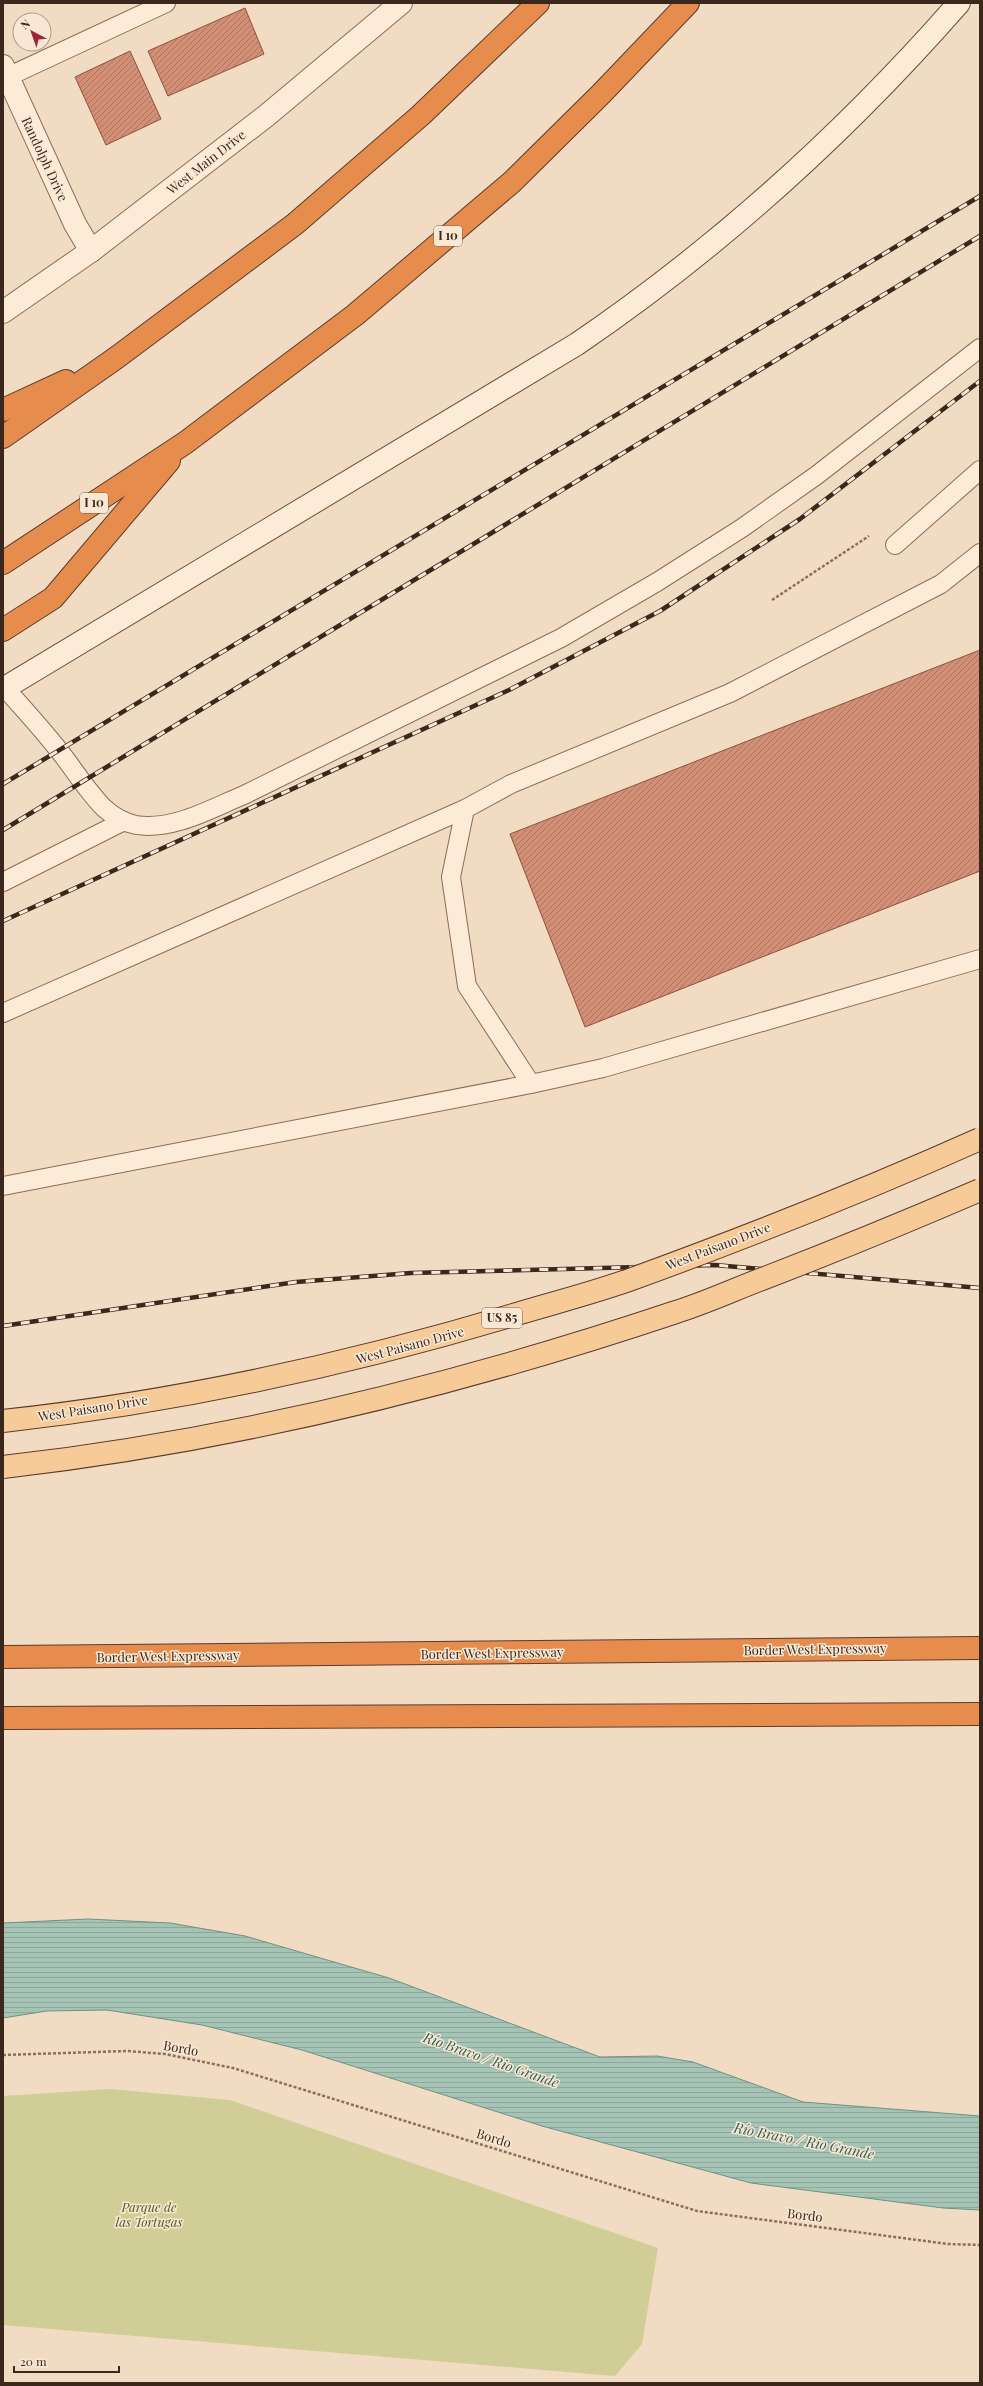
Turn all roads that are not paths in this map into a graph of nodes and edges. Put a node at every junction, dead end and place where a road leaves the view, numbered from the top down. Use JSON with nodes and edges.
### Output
{"nodes":[{"id":1,"x":166,"y":3,"type":"edge"},
{"id":2,"x":401,"y":3,"type":"edge"},
{"id":3,"x":538,"y":3,"type":"edge"},
{"id":4,"x":688,"y":3,"type":"edge"},
{"id":5,"x":959,"y":3,"type":"edge"},
{"id":6,"x":5,"y":74,"type":"edge"},
{"id":7,"x":91,"y":251,"type":"junction"},
{"id":8,"x":3,"y":312,"type":"edge"},
{"id":9,"x":980,"y":348,"type":"edge"},
{"id":10,"x":116,"y":358,"type":"junction"},
{"id":11,"x":3,"y":410,"type":"edge"},
{"id":12,"x":3,"y":437,"type":"edge"},
{"id":13,"x":185,"y":443,"type":"junction"},
{"id":14,"x":980,"y":470,"type":"edge"},
{"id":15,"x":894,"y":545,"type":"dead end"},
{"id":16,"x":980,"y":553,"type":"edge"},
{"id":17,"x":3,"y":563,"type":"edge"},
{"id":18,"x":3,"y":630,"type":"edge"},
{"id":19,"x":4,"y":689,"type":"edge"},
{"id":20,"x":465,"y":809,"type":"junction"},
{"id":21,"x":124,"y":821,"type":"junction"},
{"id":22,"x":3,"y":882,"type":"edge"},
{"id":23,"x":980,"y":959,"type":"edge"},
{"id":24,"x":3,"y":1013,"type":"edge"},
{"id":25,"x":531,"y":1084,"type":"junction"},
{"id":26,"x":980,"y":1139,"type":"edge"},
{"id":27,"x":3,"y":1186,"type":"edge"},
{"id":28,"x":980,"y":1190,"type":"edge"},
{"id":29,"x":3,"y":1421,"type":"edge"},
{"id":30,"x":3,"y":1467,"type":"edge"},
{"id":31,"x":980,"y":1648,"type":"edge"},
{"id":32,"x":3,"y":1657,"type":"edge"},
{"id":33,"x":980,"y":1714,"type":"edge"},
{"id":34,"x":3,"y":1718,"type":"edge"}],
"edges":[{"from":1,"to":6,"type":"lane"},
{"from":2,"to":7,"type":"street","name":"West Main Drive"},
{"from":3,"to":10,"type":"highway"},
{"from":4,"to":13,"type":"highway","number":"I 10"},
{"from":5,"to":19,"type":"street"},
{"from":6,"to":7,"type":"street","name":"Randolph Drive"},
{"from":7,"to":8,"type":"street","name":"West Main Drive"},
{"from":9,"to":21,"type":"lane"},
{"from":10,"to":11,"type":"highway"},
{"from":10,"to":12,"type":"highway"},
{"from":13,"to":17,"type":"highway","number":"I 10"},
{"from":13,"to":18,"type":"highway"},
{"from":14,"to":15,"type":"lane"},
{"from":16,"to":20,"type":"lane"},
{"from":19,"to":21,"type":"lane"},
{"from":20,"to":24,"type":"lane"},
{"from":20,"to":25,"type":"lane"},
{"from":21,"to":22,"type":"lane"},
{"from":23,"to":25,"type":"lane"},
{"from":25,"to":27,"type":"lane"},
{"from":26,"to":29,"type":"main road","name":"West Paisano Drive","number":"US 85","bridge":true},
{"from":28,"to":30,"type":"main road","bridge":true},
{"from":31,"to":32,"type":"highway","name":"Border West Expressway"},
{"from":33,"to":34,"type":"highway"}]}
